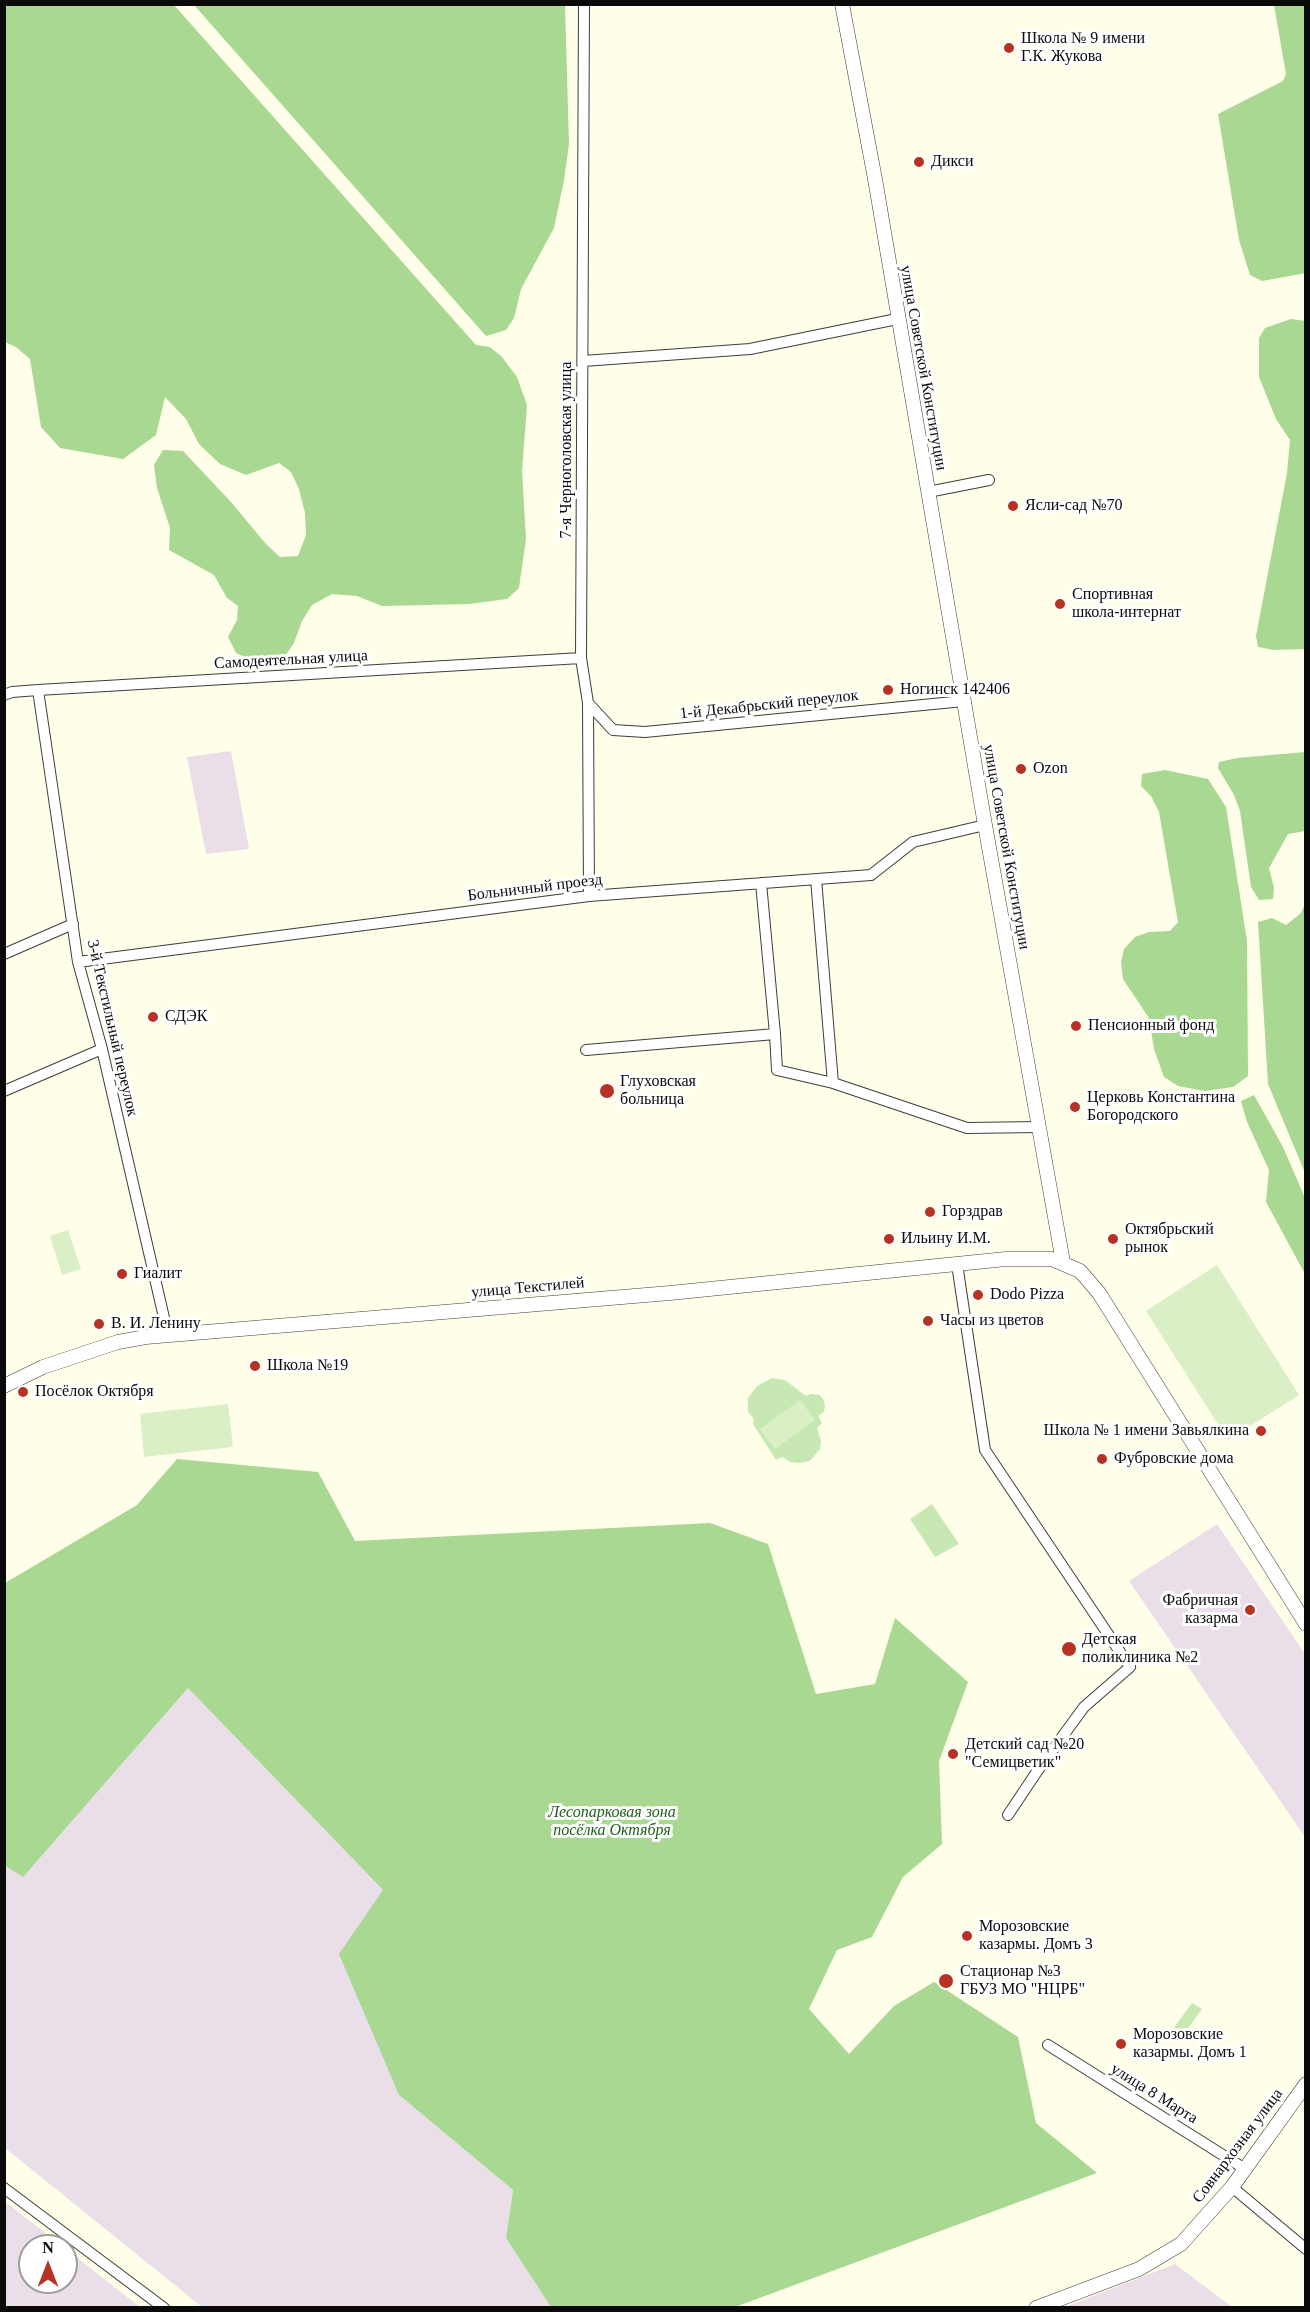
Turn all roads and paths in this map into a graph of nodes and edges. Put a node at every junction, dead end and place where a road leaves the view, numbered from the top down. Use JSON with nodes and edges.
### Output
{"nodes":[{"id":1,"x":584,"y":4,"type":"edge"},
{"id":2,"x":842,"y":4,"type":"edge"},
{"id":3,"x":897,"y":319,"type":"junction"},
{"id":4,"x":583,"y":360,"type":"junction"},
{"id":5,"x":989,"y":480,"type":"dead end"},
{"id":6,"x":928,"y":492,"type":"junction"},
{"id":7,"x":581,"y":658,"type":"junction"},
{"id":8,"x":38,"y":690,"type":"junction"},
{"id":9,"x":4,"y":695,"type":"edge"},
{"id":10,"x":964,"y":701,"type":"junction"},
{"id":11,"x":588,"y":703,"type":"junction"},
{"id":12,"x":985,"y":825,"type":"junction"},
{"id":13,"x":816,"y":879,"type":"junction"},
{"id":14,"x":761,"y":884,"type":"junction"},
{"id":15,"x":589,"y":896,"type":"junction"},
{"id":16,"x":73,"y":924,"type":"junction"},
{"id":17,"x":4,"y":954,"type":"edge"},
{"id":18,"x":78,"y":962,"type":"junction"},
{"id":19,"x":775,"y":1034,"type":"junction"},
{"id":20,"x":102,"y":1049,"type":"junction"},
{"id":21,"x":586,"y":1050,"type":"dead end"},
{"id":22,"x":833,"y":1083,"type":"junction"},
{"id":23,"x":4,"y":1091,"type":"edge"},
{"id":24,"x":1039,"y":1127,"type":"junction"},
{"id":25,"x":1063,"y":1262,"type":"junction"},
{"id":26,"x":957,"y":1264,"type":"junction"},
{"id":27,"x":168,"y":1335,"type":"junction"},
{"id":28,"x":4,"y":1386,"type":"edge"},
{"id":29,"x":1305,"y":1624,"type":"edge"},
{"id":30,"x":1008,"y":1815,"type":"dead end"},
{"id":31,"x":1048,"y":2045,"type":"dead end"},
{"id":32,"x":1305,"y":2084,"type":"edge"},
{"id":33,"x":1245,"y":2169,"type":"junction"},
{"id":34,"x":1232,"y":2187,"type":"junction"},
{"id":35,"x":4,"y":2188,"type":"edge"},
{"id":36,"x":1305,"y":2249,"type":"edge"},
{"id":37,"x":164,"y":2307,"type":"edge"},
{"id":38,"x":1036,"y":2307,"type":"edge"}],
"edges":[{"from":1,"to":4,"type":"street","name":"7-я Черноголовская улица"},
{"from":2,"to":3,"type":"street","name":"улица Советской Конституции"},
{"from":3,"to":4,"type":"street"},
{"from":3,"to":6,"type":"street","name":"улица Советской Конституции"},
{"from":4,"to":7,"type":"street","name":"7-я Черноголовская улица"},
{"from":5,"to":6,"type":"street"},
{"from":6,"to":10,"type":"street","name":"улица Советской Конституции"},
{"from":7,"to":8,"type":"street","name":"Самодеятельная улица"},
{"from":7,"to":11,"type":"street","name":"7-я Черноголовская улица"},
{"from":8,"to":9,"type":"street","name":"Самодеятельная улица"},
{"from":8,"to":16,"type":"street","name":"3-й Текстильный переулок"},
{"from":10,"to":11,"type":"street","name":"1-й Декабрьский переулок"},
{"from":10,"to":12,"type":"street","name":"улица Советской Конституции"},
{"from":11,"to":15,"type":"street","name":"7-я Черноголовская улица"},
{"from":12,"to":13,"type":"street","name":"Больничный проезд"},
{"from":12,"to":24,"type":"street","name":"улица Советской Конституции"},
{"from":13,"to":14,"type":"street","name":"Больничный проезд"},
{"from":13,"to":22,"type":"street"},
{"from":14,"to":15,"type":"street","name":"Больничный проезд"},
{"from":14,"to":19,"type":"street"},
{"from":15,"to":18,"type":"street","name":"Больничный проезд"},
{"from":16,"to":17,"type":"street"},
{"from":16,"to":18,"type":"street","name":"3-й Текстильный переулок"},
{"from":18,"to":20,"type":"street","name":"3-й Текстильный переулок"},
{"from":19,"to":21,"type":"street"},
{"from":19,"to":22,"type":"street"},
{"from":20,"to":23,"type":"street"},
{"from":20,"to":27,"type":"street","name":"3-й Текстильный переулок"},
{"from":22,"to":24,"type":"street"},
{"from":24,"to":25,"type":"street","name":"улица Советской Конституции"},
{"from":25,"to":26,"type":"street","name":"улица Текстилей"},
{"from":25,"to":29,"type":"street"},
{"from":26,"to":27,"type":"street","name":"улица Текстилей"},
{"from":26,"to":30,"type":"street"},
{"from":27,"to":28,"type":"street","name":"улица Текстилей"},
{"from":31,"to":33,"type":"street","name":"улица 8 Марта"},
{"from":32,"to":33,"type":"street","name":"Совнархозная улица"},
{"from":33,"to":34,"type":"street","name":"Совнархозная улица"},
{"from":34,"to":36,"type":"street"},
{"from":34,"to":38,"type":"street","name":"Совнархозная улица"},
{"from":35,"to":37,"type":"street"}]}
